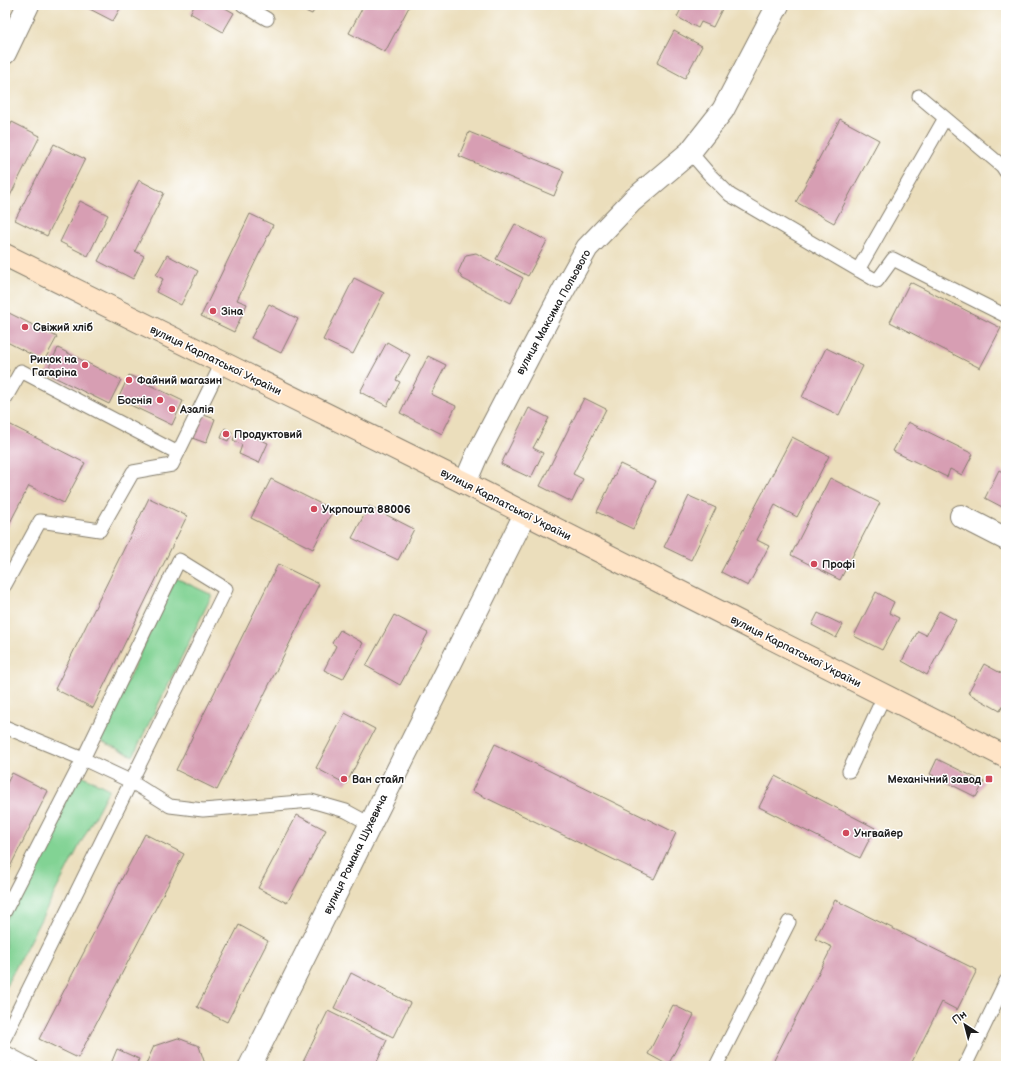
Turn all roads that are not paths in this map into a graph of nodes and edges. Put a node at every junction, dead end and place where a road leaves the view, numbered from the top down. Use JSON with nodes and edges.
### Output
{"nodes":[{"id":1,"x":28,"y":5,"type":"edge"},
{"id":2,"x":243,"y":5,"type":"edge"},
{"id":3,"x":778,"y":5,"type":"edge"},
{"id":4,"x":267,"y":19,"type":"dead end"},
{"id":5,"x":5,"y":52,"type":"edge"},
{"id":6,"x":919,"y":96,"type":"dead end"},
{"id":7,"x":945,"y":118,"type":"junction"},
{"id":8,"x":690,"y":152,"type":"junction"},
{"id":9,"x":1006,"y":172,"type":"edge"},
{"id":10,"x":5,"y":255,"type":"edge"},
{"id":11,"x":858,"y":270,"type":"junction"},
{"id":12,"x":1006,"y":316,"type":"edge"},
{"id":13,"x":222,"y":363,"type":"junction"},
{"id":14,"x":5,"y":399,"type":"edge"},
{"id":15,"x":178,"y":453,"type":"junction"},
{"id":16,"x":465,"y":483,"type":"junction"},
{"id":17,"x":525,"y":514,"type":"junction"},
{"id":18,"x":962,"y":516,"type":"dead end"},
{"id":19,"x":1006,"y":538,"type":"edge"},
{"id":20,"x":5,"y":585,"type":"edge"},
{"id":21,"x":884,"y":696,"type":"junction"},
{"id":22,"x":5,"y":727,"type":"edge"},
{"id":23,"x":1006,"y":757,"type":"edge"},
{"id":24,"x":83,"y":759,"type":"junction"},
{"id":25,"x":849,"y":771,"type":"dead end"},
{"id":26,"x":130,"y":781,"type":"junction"},
{"id":27,"x":370,"y":824,"type":"junction"},
{"id":28,"x":5,"y":910,"type":"edge"},
{"id":29,"x":789,"y":922,"type":"dead end"},
{"id":30,"x":1006,"y":981,"type":"edge"},
{"id":31,"x":5,"y":1037,"type":"edge"},
{"id":32,"x":5,"y":1052,"type":"edge"},
{"id":33,"x":31,"y":1066,"type":"edge"},
{"id":34,"x":250,"y":1066,"type":"edge"},
{"id":35,"x":716,"y":1066,"type":"edge"},
{"id":36,"x":965,"y":1066,"type":"edge"}],
"edges":[{"from":1,"to":5,"type":"street"},
{"from":2,"to":4,"type":"lane"},
{"from":3,"to":8,"type":"street","name":"вулиця Максима Польового"},
{"from":6,"to":7,"type":"lane"},
{"from":7,"to":9,"type":"lane"},
{"from":7,"to":11,"type":"lane"},
{"from":8,"to":11,"type":"lane"},
{"from":8,"to":16,"type":"street","name":"вулиця Максима Польового"},
{"from":10,"to":13,"type":"main road","name":"вулиця Карпатської України"},
{"from":11,"to":12,"type":"lane"},
{"from":13,"to":15,"type":"lane"},
{"from":13,"to":16,"type":"main road","name":"вулиця Карпатської України"},
{"from":14,"to":15,"type":"lane"},
{"from":15,"to":20,"type":"lane"},
{"from":16,"to":17,"type":"main road","name":"вулиця Карпатської України"},
{"from":17,"to":21,"type":"main road","name":"вулиця Карпатської України"},
{"from":17,"to":27,"type":"street","name":"вулиця Романа Шухевича"},
{"from":18,"to":19,"type":"street"},
{"from":21,"to":23,"type":"main road","name":"вулиця Карпатської України"},
{"from":21,"to":25,"type":"lane"},
{"from":22,"to":24,"type":"lane"},
{"from":24,"to":26,"type":"lane"},
{"from":24,"to":26,"type":"lane"},
{"from":24,"to":28,"type":"lane"},
{"from":26,"to":27,"type":"lane"},
{"from":26,"to":31,"type":"lane"},
{"from":27,"to":34,"type":"street","name":"вулиця Романа Шухевича"},
{"from":29,"to":35,"type":"lane"},
{"from":30,"to":36,"type":"lane"},
{"from":32,"to":33,"type":"lane"}]}
